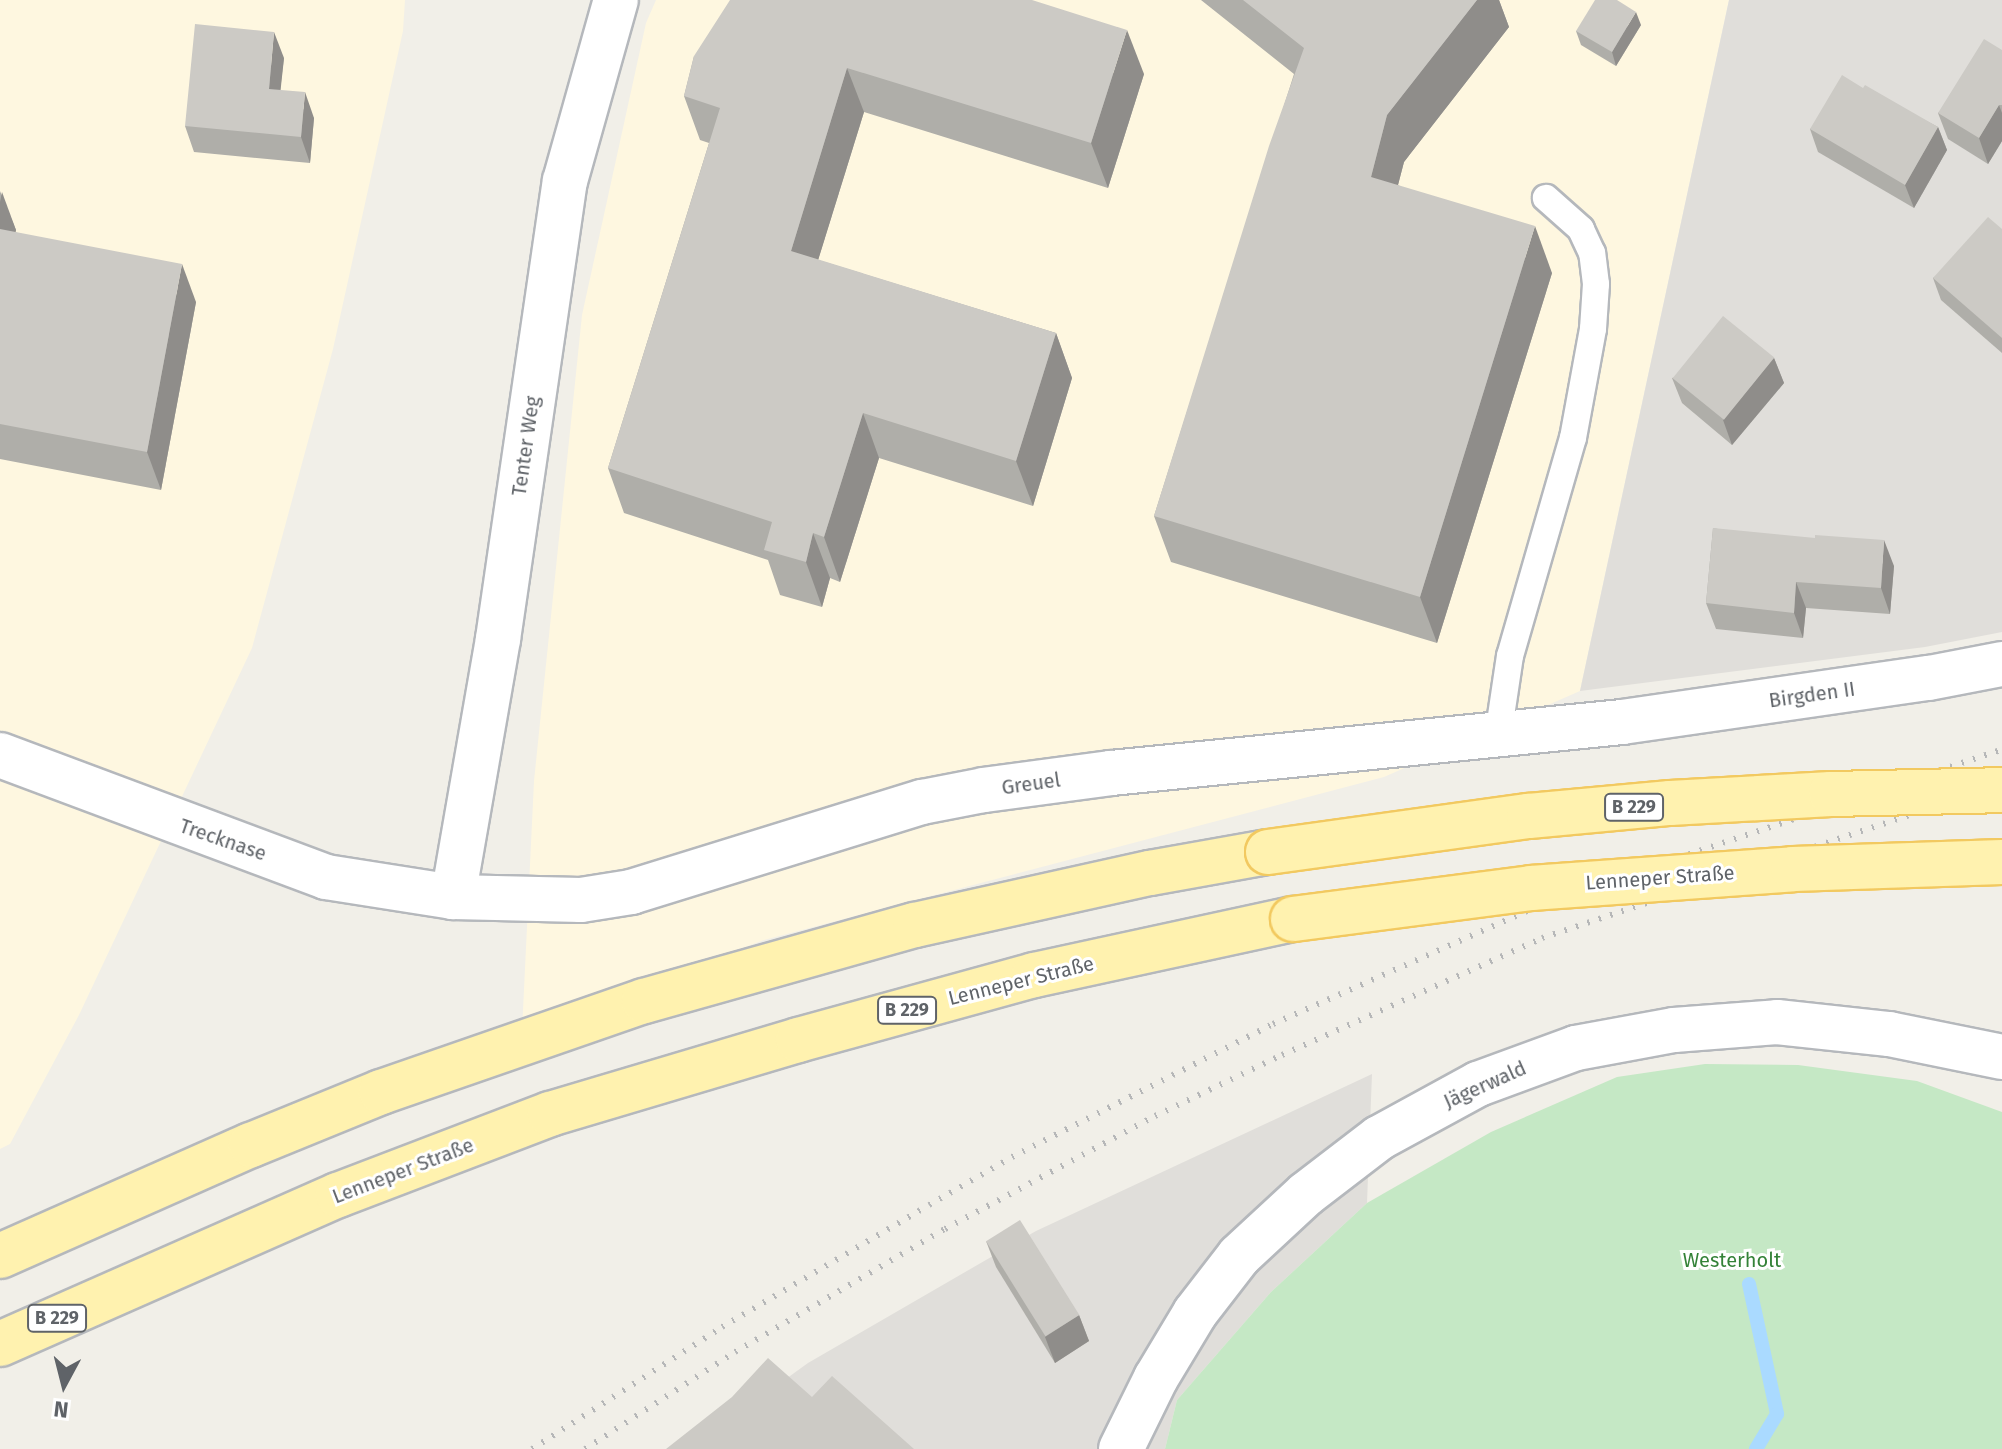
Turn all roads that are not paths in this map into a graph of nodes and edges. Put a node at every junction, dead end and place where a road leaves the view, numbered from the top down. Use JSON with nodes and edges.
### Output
{"nodes":[{"id":1,"x":616,"y":0,"type":"edge"},
{"id":2,"x":1546,"y":198,"type":"dead end"},
{"id":3,"x":2002,"y":664,"type":"edge"},
{"id":4,"x":1622,"y":722,"type":"joint"},
{"id":5,"x":1498,"y":736,"type":"junction"},
{"id":6,"x":0,"y":755,"type":"edge"},
{"id":7,"x":2002,"y":790,"type":"edge"},
{"id":8,"x":2002,"y":862,"type":"edge"},
{"id":9,"x":453,"y":897,"type":"junction"},
{"id":10,"x":2002,"y":1057,"type":"edge"},
{"id":11,"x":0,"y":1256,"type":"edge"},
{"id":12,"x":0,"y":1344,"type":"edge"},
{"id":13,"x":1121,"y":1449,"type":"edge"}],
"edges":[{"from":1,"to":9,"type":"street","name":"Tenter Weg"},
{"from":2,"to":5,"type":"lane"},
{"from":3,"to":4,"type":"street","name":"Birgden II"},
{"from":4,"to":5,"type":"street","name":"Greuel"},
{"from":5,"to":9,"type":"street","name":"Greuel"},
{"from":6,"to":9,"type":"street","name":"Trecknase"},
{"from":7,"to":11,"type":"main road","number":"B 229","bridge":true},
{"from":8,"to":12,"type":"main road","name":"Lenneper Straße","number":"B 229","bridge":true},
{"from":10,"to":13,"type":"street","name":"Jägerwald"}]}
